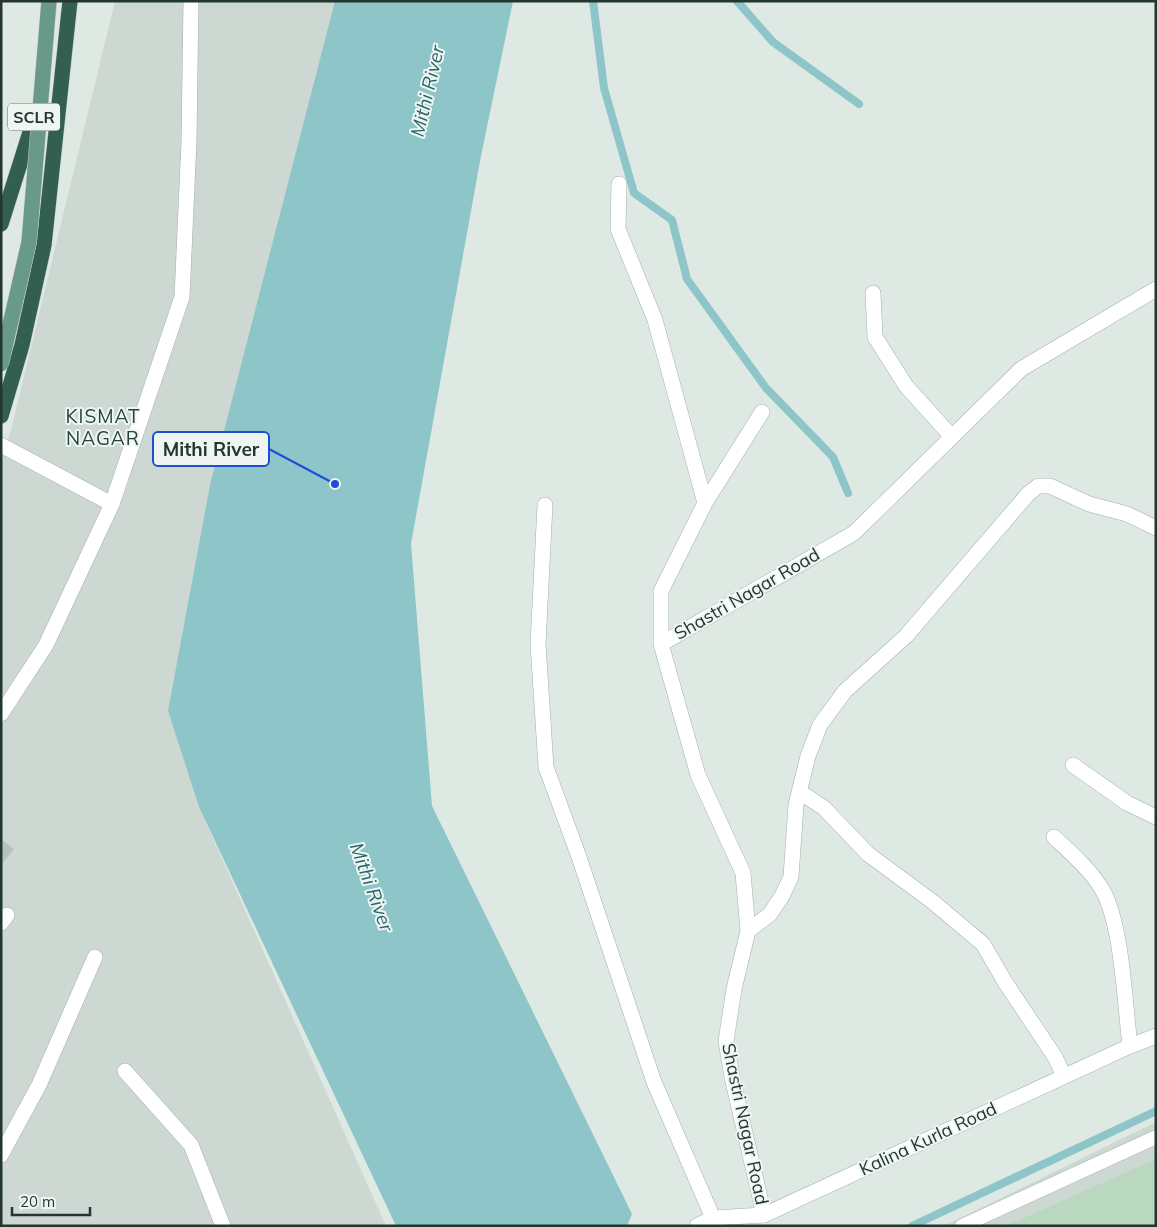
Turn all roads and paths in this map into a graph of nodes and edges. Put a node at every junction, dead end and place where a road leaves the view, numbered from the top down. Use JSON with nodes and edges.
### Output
{"nodes":[{"id":1,"x":49,"y":1,"type":"edge"},
{"id":2,"x":191,"y":1,"type":"edge"},
{"id":3,"x":68,"y":6,"type":"edge"},
{"id":4,"x":619,"y":184,"type":"dead end"},
{"id":5,"x":1,"y":224,"type":"edge"},
{"id":6,"x":1156,"y":289,"type":"edge"},
{"id":7,"x":872,"y":293,"type":"dead end"},
{"id":8,"x":1,"y":364,"type":"edge"},
{"id":9,"x":762,"y":412,"type":"dead end"},
{"id":10,"x":1,"y":416,"type":"edge"},
{"id":11,"x":952,"y":437,"type":"junction"},
{"id":12,"x":1,"y":445,"type":"edge"},
{"id":13,"x":704,"y":503,"type":"junction"},
{"id":14,"x":112,"y":504,"type":"junction"},
{"id":15,"x":545,"y":505,"type":"dead end"},
{"id":16,"x":1156,"y":528,"type":"edge"},
{"id":17,"x":660,"y":644,"type":"junction"},
{"id":18,"x":1,"y":714,"type":"edge"},
{"id":19,"x":1073,"y":765,"type":"dead end"},
{"id":20,"x":800,"y":792,"type":"junction"},
{"id":21,"x":1156,"y":817,"type":"edge"},
{"id":22,"x":1054,"y":837,"type":"dead end"},
{"id":23,"x":748,"y":931,"type":"junction"},
{"id":24,"x":95,"y":957,"type":"dead end"},
{"id":25,"x":1156,"y":1036,"type":"edge"},
{"id":26,"x":1130,"y":1046,"type":"junction"},
{"id":27,"x":125,"y":1071,"type":"dead end"},
{"id":28,"x":1064,"y":1076,"type":"junction"},
{"id":29,"x":1156,"y":1137,"type":"edge"},
{"id":30,"x":1,"y":1155,"type":"edge"},
{"id":31,"x":764,"y":1215,"type":"junction"},
{"id":32,"x":712,"y":1218,"type":"junction"},
{"id":33,"x":223,"y":1226,"type":"edge"},
{"id":34,"x":697,"y":1226,"type":"edge"},
{"id":35,"x":750,"y":1226,"type":"edge"},
{"id":36,"x":962,"y":1226,"type":"edge"}],
"edges":[{"from":1,"to":8,"type":"main road","bridge":true},
{"from":2,"to":14,"type":"street"},
{"from":3,"to":5,"type":"highway","number":"SCLR"},
{"from":3,"to":10,"type":"highway"},
{"from":4,"to":13,"type":"street"},
{"from":6,"to":11,"type":"street","name":"Shastri Nagar Road"},
{"from":7,"to":11,"type":"street"},
{"from":9,"to":13,"type":"street"},
{"from":11,"to":17,"type":"street","name":"Shastri Nagar Road"},
{"from":12,"to":14,"type":"street"},
{"from":13,"to":17,"type":"street"},
{"from":14,"to":18,"type":"street"},
{"from":15,"to":32,"type":"street"},
{"from":16,"to":20,"type":"street"},
{"from":17,"to":23,"type":"street","name":"Shastri Nagar Road"},
{"from":19,"to":21,"type":"street"},
{"from":20,"to":23,"type":"street"},
{"from":20,"to":28,"type":"street"},
{"from":22,"to":26,"type":"street"},
{"from":23,"to":31,"type":"street","name":"Shastri Nagar Road"},
{"from":24,"to":30,"type":"street"},
{"from":25,"to":26,"type":"street","name":"Kalina Kurla Road"},
{"from":26,"to":28,"type":"street","name":"Kalina Kurla Road"},
{"from":27,"to":33,"type":"street"},
{"from":28,"to":31,"type":"street","name":"Kalina Kurla Road"},
{"from":29,"to":36,"type":"lane"},
{"from":31,"to":32,"type":"street","name":"Kalina Kurla Road"},
{"from":31,"to":35,"type":"street"},
{"from":32,"to":34,"type":"street","name":"Kalina Kurla Road"}]}
